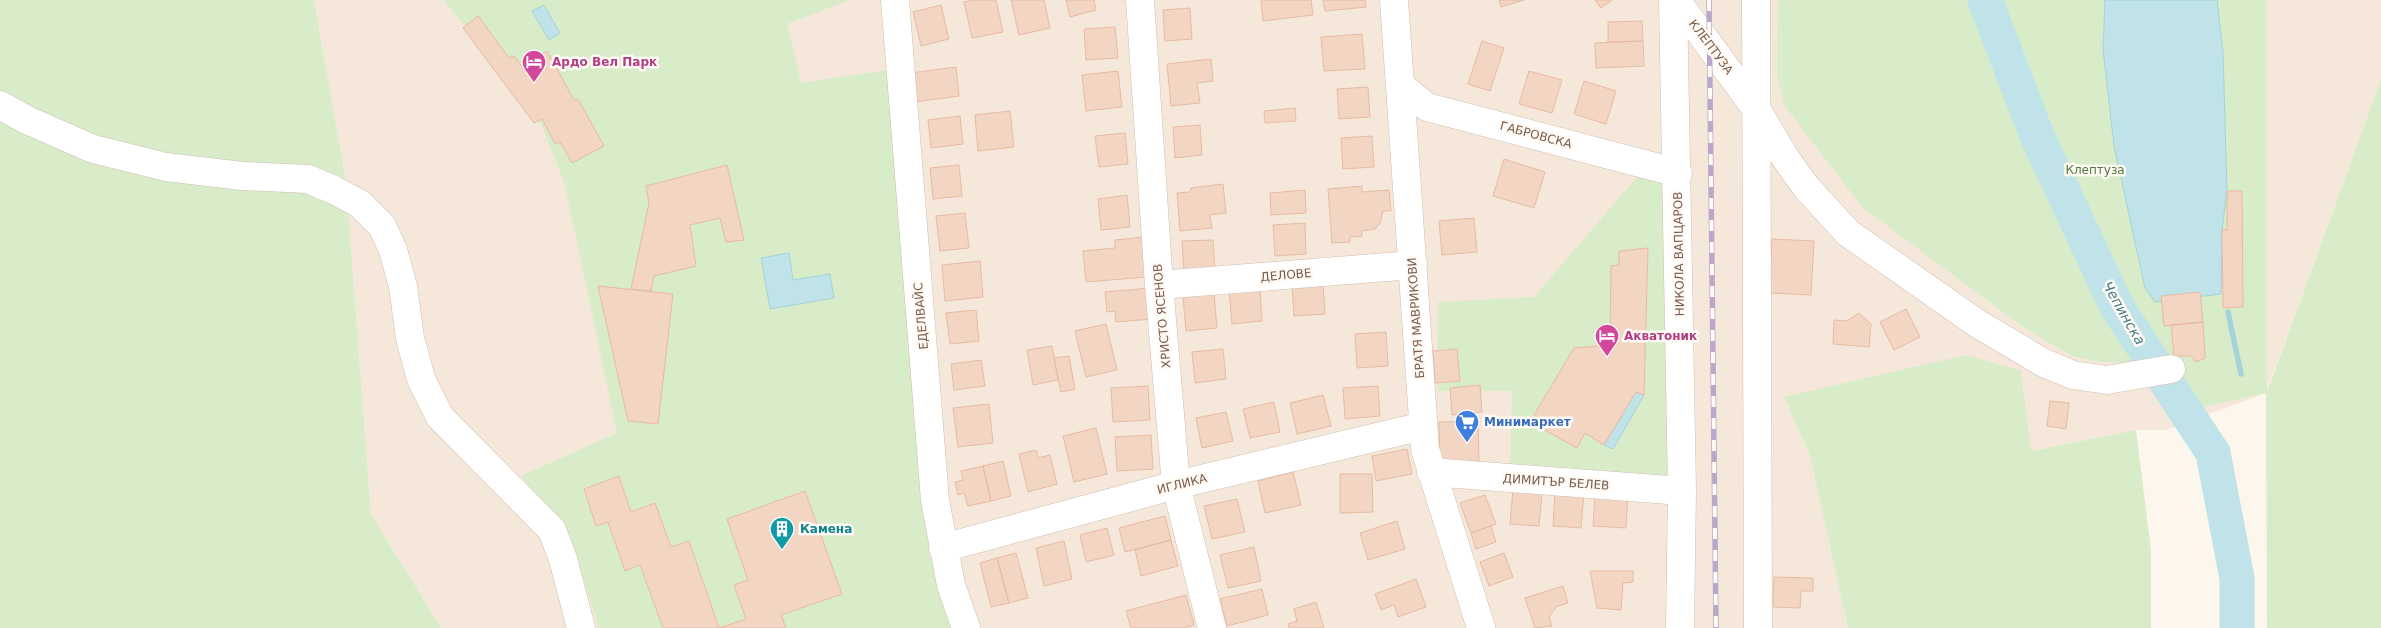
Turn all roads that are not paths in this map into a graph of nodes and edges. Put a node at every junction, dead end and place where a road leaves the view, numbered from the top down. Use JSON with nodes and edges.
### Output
{"nodes":[{"id":1,"x":895,"y":0,"type":"edge"},
{"id":2,"x":1140,"y":0,"type":"edge"},
{"id":3,"x":1394,"y":0,"type":"edge"},
{"id":4,"x":1675,"y":0,"type":"edge"},
{"id":5,"x":1756,"y":0,"type":"edge"},
{"id":6,"x":1400,"y":85,"type":"junction"},
{"id":7,"x":0,"y":105,"type":"edge"},
{"id":8,"x":1757,"y":110,"type":"junction"},
{"id":9,"x":1678,"y":173,"type":"junction"},
{"id":10,"x":1412,"y":265,"type":"junction"},
{"id":11,"x":1159,"y":285,"type":"junction"},
{"id":12,"x":2169,"y":370,"type":"dead end"},
{"id":13,"x":1422,"y":426,"type":"junction"},
{"id":14,"x":1431,"y":472,"type":"junction"},
{"id":15,"x":1176,"y":485,"type":"junction"},
{"id":16,"x":1682,"y":491,"type":"junction"},
{"id":17,"x":943,"y":548,"type":"junction"},
{"id":18,"x":581,"y":628,"type":"edge"},
{"id":19,"x":966,"y":628,"type":"edge"},
{"id":20,"x":1212,"y":628,"type":"edge"},
{"id":21,"x":1480,"y":628,"type":"edge"},
{"id":22,"x":1680,"y":628,"type":"edge"},
{"id":23,"x":1758,"y":628,"type":"edge"}],
"edges":[{"from":1,"to":17,"type":"street","name":"ЕДЕЛВАЙС"},
{"from":2,"to":11,"type":"street","name":"ХРИСТО ЯСЕНОВ"},
{"from":3,"to":6,"type":"street","name":"БРАТЯ МАВРИКОВИ"},
{"from":4,"to":8,"type":"street","name":"КЛЕПТУЗА"},
{"from":4,"to":9,"type":"street","name":"НИКОЛА ВАПЦАРОВ"},
{"from":5,"to":8,"type":"street"},
{"from":6,"to":9,"type":"street","name":"ГАБРОВСКА"},
{"from":6,"to":10,"type":"street","name":"БРАТЯ МАВРИКОВИ"},
{"from":7,"to":18,"type":"street"},
{"from":8,"to":12,"type":"street","name":"КЛЕПТУЗА"},
{"from":8,"to":23,"type":"street"},
{"from":9,"to":16,"type":"street","name":"НИКОЛА ВАПЦАРОВ"},
{"from":10,"to":11,"type":"street","name":"ДЕЛОВЕ"},
{"from":10,"to":13,"type":"street","name":"БРАТЯ МАВРИКОВИ"},
{"from":11,"to":15,"type":"street","name":"ХРИСТО ЯСЕНОВ"},
{"from":13,"to":14,"type":"street","name":"БРАТЯ МАВРИКОВИ"},
{"from":13,"to":15,"type":"street","name":"ИГЛИКА"},
{"from":14,"to":16,"type":"street","name":"ДИМИТЪР БЕЛЕВ"},
{"from":14,"to":21,"type":"street","name":"БРАТЯ МАВРИКОВИ"},
{"from":15,"to":17,"type":"street","name":"ИГЛИКА"},
{"from":15,"to":20,"type":"street","name":"ХРИСТО ЯСЕНОВ"},
{"from":16,"to":22,"type":"street","name":"НИКОЛА ВАПЦАРОВ"},
{"from":17,"to":19,"type":"street","name":"ЕДЕЛВАЙС"}]}
